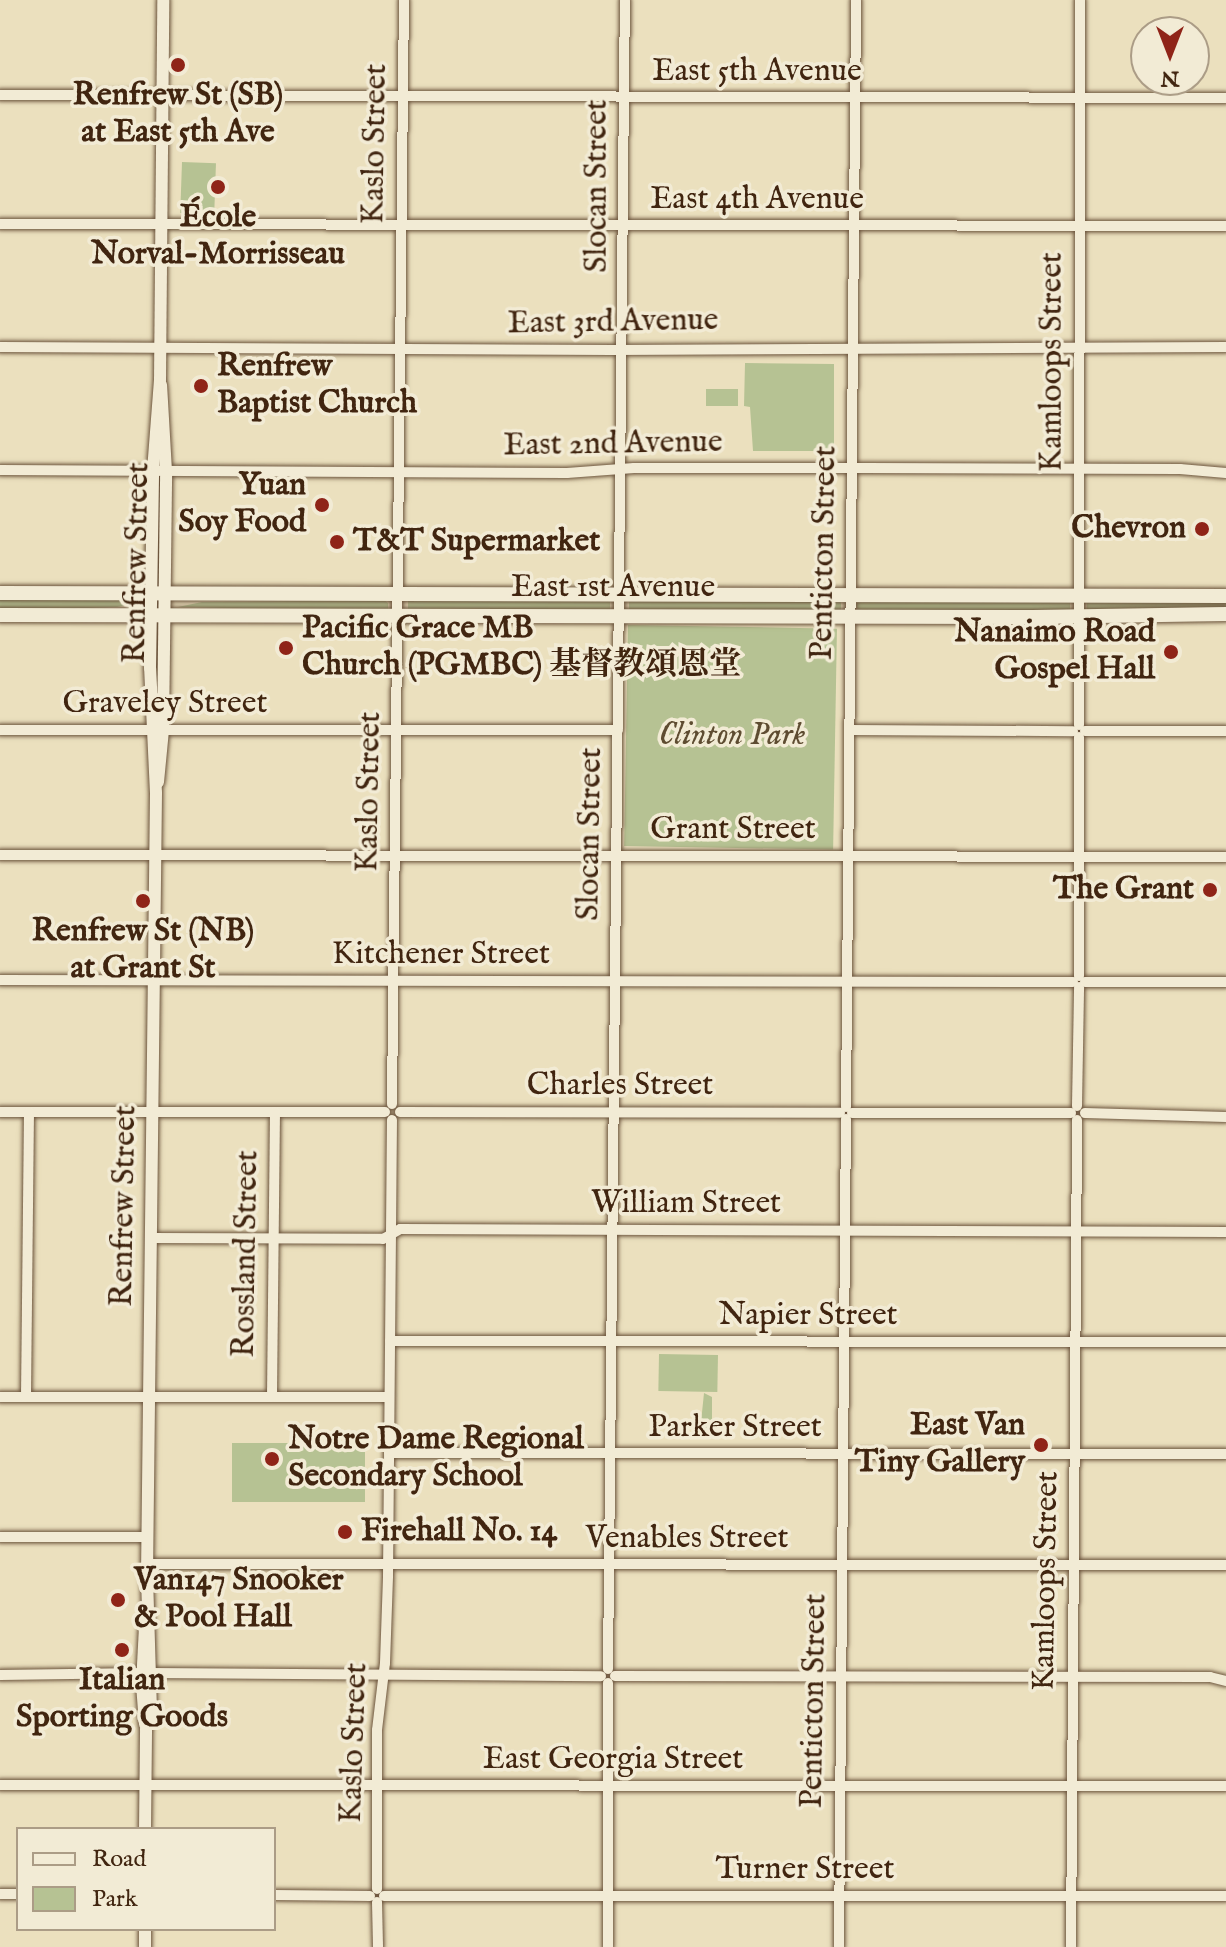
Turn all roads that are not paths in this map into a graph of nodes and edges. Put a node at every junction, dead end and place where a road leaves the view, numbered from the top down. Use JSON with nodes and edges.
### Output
{"nodes":[{"id":1,"x":163,"y":0,"type":"edge"},
{"id":2,"x":404,"y":0,"type":"edge"},
{"id":3,"x":625,"y":0,"type":"edge"},
{"id":4,"x":856,"y":0,"type":"edge"},
{"id":5,"x":1080,"y":0,"type":"edge"},
{"id":6,"x":0,"y":95,"type":"edge"},
{"id":7,"x":163,"y":96,"type":"junction"},
{"id":8,"x":402,"y":98,"type":"junction"},
{"id":9,"x":624,"y":98,"type":"junction"},
{"id":10,"x":856,"y":98,"type":"junction"},
{"id":11,"x":1079,"y":98,"type":"junction"},
{"id":12,"x":1226,"y":98,"type":"edge"},
{"id":13,"x":0,"y":224,"type":"edge"},
{"id":14,"x":162,"y":225,"type":"junction"},
{"id":15,"x":400,"y":226,"type":"junction"},
{"id":16,"x":623,"y":226,"type":"junction"},
{"id":17,"x":855,"y":226,"type":"junction"},
{"id":18,"x":1080,"y":226,"type":"junction"},
{"id":19,"x":1226,"y":226,"type":"edge"},
{"id":20,"x":0,"y":347,"type":"edge"},
{"id":21,"x":853,"y":347,"type":"junction"},
{"id":22,"x":1079,"y":347,"type":"junction"},
{"id":23,"x":1226,"y":347,"type":"edge"},
{"id":24,"x":161,"y":349,"type":"junction"},
{"id":25,"x":622,"y":349,"type":"junction"},
{"id":26,"x":400,"y":350,"type":"junction"},
{"id":27,"x":852,"y":468,"type":"junction"},
{"id":28,"x":1078,"y":469,"type":"junction"},
{"id":29,"x":0,"y":470,"type":"edge"},
{"id":30,"x":621,"y":470,"type":"junction"},
{"id":31,"x":159,"y":471,"type":"junction"},
{"id":32,"x":399,"y":473,"type":"junction"},
{"id":33,"x":1226,"y":473,"type":"edge"},
{"id":34,"x":0,"y":593,"type":"edge"},
{"id":35,"x":397,"y":593,"type":"junction"},
{"id":36,"x":851,"y":593,"type":"junction"},
{"id":37,"x":620,"y":594,"type":"junction"},
{"id":38,"x":1080,"y":594,"type":"junction"},
{"id":39,"x":158,"y":595,"type":"junction"},
{"id":40,"x":1226,"y":596,"type":"edge"},
{"id":41,"x":1226,"y":614,"type":"edge"},
{"id":42,"x":0,"y":615,"type":"edge"},
{"id":43,"x":157,"y":616,"type":"junction"},
{"id":44,"x":620,"y":616,"type":"junction"},
{"id":45,"x":850,"y":616,"type":"junction"},
{"id":46,"x":397,"y":617,"type":"junction"},
{"id":47,"x":1080,"y":617,"type":"junction"},
{"id":48,"x":0,"y":730,"type":"edge"},
{"id":49,"x":157,"y":730,"type":"junction"},
{"id":50,"x":397,"y":730,"type":"junction"},
{"id":51,"x":618,"y":730,"type":"junction"},
{"id":52,"x":849,"y":730,"type":"junction"},
{"id":53,"x":1079,"y":731,"type":"junction"},
{"id":54,"x":1226,"y":731,"type":"edge"},
{"id":55,"x":0,"y":855,"type":"edge"},
{"id":56,"x":155,"y":855,"type":"junction"},
{"id":57,"x":396,"y":856,"type":"junction"},
{"id":58,"x":617,"y":856,"type":"junction"},
{"id":59,"x":847,"y":856,"type":"junction"},
{"id":60,"x":1079,"y":856,"type":"junction"},
{"id":61,"x":1226,"y":857,"type":"edge"},
{"id":62,"x":0,"y":980,"type":"edge"},
{"id":63,"x":154,"y":980,"type":"junction"},
{"id":64,"x":394,"y":981,"type":"junction"},
{"id":65,"x":616,"y":981,"type":"junction"},
{"id":66,"x":847,"y":981,"type":"junction"},
{"id":67,"x":1079,"y":982,"type":"junction"},
{"id":68,"x":1226,"y":982,"type":"edge"},
{"id":69,"x":0,"y":1112,"type":"edge"},
{"id":70,"x":29,"y":1112,"type":"junction"},
{"id":71,"x":151,"y":1112,"type":"junction"},
{"id":72,"x":275,"y":1112,"type":"junction"},
{"id":73,"x":392,"y":1112,"type":"junction"},
{"id":74,"x":615,"y":1112,"type":"junction"},
{"id":75,"x":846,"y":1113,"type":"junction"},
{"id":76,"x":1078,"y":1113,"type":"junction"},
{"id":77,"x":1226,"y":1117,"type":"edge"},
{"id":78,"x":613,"y":1230,"type":"junction"},
{"id":79,"x":845,"y":1230,"type":"junction"},
{"id":80,"x":1077,"y":1231,"type":"junction"},
{"id":81,"x":1226,"y":1232,"type":"edge"},
{"id":82,"x":391,"y":1235,"type":"junction"},
{"id":83,"x":150,"y":1238,"type":"junction"},
{"id":84,"x":274,"y":1240,"type":"junction"},
{"id":85,"x":390,"y":1341,"type":"junction"},
{"id":86,"x":612,"y":1341,"type":"junction"},
{"id":87,"x":843,"y":1342,"type":"junction"},
{"id":88,"x":1226,"y":1342,"type":"edge"},
{"id":89,"x":1076,"y":1343,"type":"junction"},
{"id":90,"x":0,"y":1397,"type":"edge"},
{"id":91,"x":26,"y":1397,"type":"junction"},
{"id":92,"x":149,"y":1397,"type":"junction"},
{"id":93,"x":272,"y":1397,"type":"junction"},
{"id":94,"x":389,"y":1397,"type":"junction"},
{"id":95,"x":389,"y":1453,"type":"junction"},
{"id":96,"x":611,"y":1453,"type":"junction"},
{"id":97,"x":843,"y":1454,"type":"junction"},
{"id":98,"x":1075,"y":1454,"type":"junction"},
{"id":99,"x":1226,"y":1454,"type":"edge"},
{"id":100,"x":0,"y":1537,"type":"edge"},
{"id":101,"x":148,"y":1537,"type":"junction"},
{"id":102,"x":147,"y":1564,"type":"junction"},
{"id":103,"x":388,"y":1564,"type":"junction"},
{"id":104,"x":609,"y":1565,"type":"junction"},
{"id":105,"x":842,"y":1565,"type":"junction"},
{"id":106,"x":1076,"y":1565,"type":"junction"},
{"id":107,"x":1226,"y":1565,"type":"edge"},
{"id":108,"x":0,"y":1675,"type":"edge"},
{"id":109,"x":146,"y":1675,"type":"junction"},
{"id":110,"x":382,"y":1676,"type":"junction"},
{"id":111,"x":608,"y":1676,"type":"junction"},
{"id":112,"x":841,"y":1677,"type":"junction"},
{"id":113,"x":1071,"y":1677,"type":"junction"},
{"id":114,"x":1226,"y":1681,"type":"edge"},
{"id":115,"x":0,"y":1785,"type":"edge"},
{"id":116,"x":146,"y":1785,"type":"junction"},
{"id":117,"x":377,"y":1785,"type":"junction"},
{"id":118,"x":608,"y":1786,"type":"junction"},
{"id":119,"x":840,"y":1786,"type":"junction"},
{"id":120,"x":1071,"y":1786,"type":"junction"},
{"id":121,"x":1226,"y":1786,"type":"edge"},
{"id":122,"x":145,"y":1827,"type":"edge"},
{"id":123,"x":276,"y":1895,"type":"edge"},
{"id":124,"x":608,"y":1895,"type":"junction"},
{"id":125,"x":377,"y":1896,"type":"junction"},
{"id":126,"x":839,"y":1896,"type":"junction"},
{"id":127,"x":1226,"y":1896,"type":"edge"},
{"id":128,"x":1071,"y":1897,"type":"junction"},
{"id":129,"x":378,"y":1947,"type":"edge"},
{"id":130,"x":608,"y":1947,"type":"edge"},
{"id":131,"x":839,"y":1947,"type":"edge"},
{"id":132,"x":1071,"y":1947,"type":"edge"}],
"edges":[{"from":1,"to":7,"type":"street","name":"Renfrew Street"},
{"from":2,"to":8,"type":"street","name":"Kaslo Street"},
{"from":3,"to":9,"type":"street","name":"Slocan Street"},
{"from":4,"to":10,"type":"street","name":"Penticton Street"},
{"from":5,"to":11,"type":"street","name":"Kamloops Street"},
{"from":6,"to":7,"type":"street","name":"East 5th Avenue"},
{"from":7,"to":8,"type":"street","name":"East 5th Avenue"},
{"from":7,"to":14,"type":"street","name":"Renfrew Street"},
{"from":8,"to":9,"type":"street","name":"East 5th Avenue"},
{"from":8,"to":15,"type":"street","name":"Kaslo Street"},
{"from":9,"to":10,"type":"street","name":"East 5th Avenue"},
{"from":9,"to":16,"type":"street","name":"Slocan Street"},
{"from":10,"to":11,"type":"street","name":"East 5th Avenue"},
{"from":10,"to":17,"type":"street","name":"Penticton Street"},
{"from":11,"to":12,"type":"street","name":"East 5th Avenue"},
{"from":11,"to":18,"type":"street","name":"Kamloops Street"},
{"from":13,"to":14,"type":"street","name":"East 4th Avenue"},
{"from":14,"to":15,"type":"street","name":"East 4th Avenue"},
{"from":14,"to":24,"type":"street","name":"Renfrew Street"},
{"from":15,"to":16,"type":"street","name":"East 4th Avenue"},
{"from":15,"to":26,"type":"street","name":"Kaslo Street"},
{"from":16,"to":17,"type":"street","name":"East 4th Avenue"},
{"from":16,"to":25,"type":"street","name":"Slocan Street"},
{"from":17,"to":18,"type":"street","name":"East 4th Avenue"},
{"from":17,"to":21,"type":"street","name":"Penticton Street"},
{"from":18,"to":19,"type":"street","name":"East 4th Avenue"},
{"from":18,"to":22,"type":"street","name":"Kamloops Street"},
{"from":20,"to":24,"type":"street","name":"East 3rd Avenue"},
{"from":21,"to":22,"type":"street","name":"East 3rd Avenue"},
{"from":21,"to":25,"type":"street","name":"East 3rd Avenue"},
{"from":21,"to":27,"type":"street","name":"Penticton Street"},
{"from":22,"to":23,"type":"street","name":"East 3rd Avenue"},
{"from":22,"to":28,"type":"street","name":"Kamloops Street"},
{"from":24,"to":26,"type":"street","name":"East 3rd Avenue"},
{"from":24,"to":31,"type":"street","name":"Renfrew Street"},
{"from":25,"to":26,"type":"street","name":"East 3rd Avenue"},
{"from":25,"to":30,"type":"street","name":"Slocan Street"},
{"from":26,"to":32,"type":"street","name":"Kaslo Street"},
{"from":27,"to":28,"type":"street","name":"East 2nd Avenue"},
{"from":27,"to":30,"type":"street","name":"East 2nd Avenue"},
{"from":27,"to":36,"type":"street","name":"Penticton Street"},
{"from":28,"to":33,"type":"street","name":"East 2nd Avenue"},
{"from":28,"to":38,"type":"street","name":"Kamloops Street"},
{"from":29,"to":31,"type":"street","name":"East 2nd Avenue"},
{"from":30,"to":32,"type":"street","name":"East 2nd Avenue"},
{"from":30,"to":37,"type":"street","name":"Slocan Street"},
{"from":31,"to":32,"type":"street","name":"East 2nd Avenue"},
{"from":31,"to":39,"type":"street","name":"Renfrew Street"},
{"from":32,"to":35,"type":"street","name":"Kaslo Street"},
{"from":34,"to":39,"type":"main road","name":"East 1st Avenue"},
{"from":35,"to":37,"type":"main road","name":"East 1st Avenue"},
{"from":35,"to":39,"type":"main road","name":"East 1st Avenue"},
{"from":35,"to":46,"type":"street","name":"Kaslo Street"},
{"from":36,"to":37,"type":"main road","name":"East 1st Avenue"},
{"from":36,"to":38,"type":"main road","name":"East 1st Avenue"},
{"from":36,"to":45,"type":"street","name":"Penticton Street"},
{"from":37,"to":44,"type":"street","name":"Slocan Street"},
{"from":38,"to":40,"type":"main road","name":"East 1st Avenue"},
{"from":38,"to":47,"type":"street","name":"Kamloops Street"},
{"from":39,"to":43,"type":"street","name":"Renfrew Street"},
{"from":41,"to":47,"type":"main road","name":"East 1st Avenue"},
{"from":42,"to":43,"type":"main road","name":"East 1st Avenue"},
{"from":43,"to":46,"type":"main road","name":"East 1st Avenue"},
{"from":43,"to":49,"type":"street","name":"Renfrew Street"},
{"from":44,"to":45,"type":"main road","name":"East 1st Avenue"},
{"from":44,"to":46,"type":"main road","name":"East 1st Avenue"},
{"from":44,"to":51,"type":"street","name":"Slocan Street"},
{"from":45,"to":47,"type":"main road","name":"East 1st Avenue"},
{"from":45,"to":52,"type":"street","name":"Penticton Street"},
{"from":46,"to":50,"type":"street","name":"Kaslo Street"},
{"from":47,"to":53,"type":"street","name":"Kamloops Street"},
{"from":48,"to":49,"type":"street","name":"Graveley Street"},
{"from":49,"to":50,"type":"street","name":"Graveley Street"},
{"from":49,"to":56,"type":"street","name":"Renfrew Street"},
{"from":50,"to":51,"type":"street","name":"Graveley Street"},
{"from":50,"to":57,"type":"street","name":"Kaslo Street"},
{"from":51,"to":58,"type":"street","name":"Slocan Street"},
{"from":52,"to":53,"type":"street"},
{"from":52,"to":59,"type":"street","name":"Penticton Street"},
{"from":53,"to":54,"type":"street"},
{"from":53,"to":60,"type":"street","name":"Kamloops Street"},
{"from":55,"to":56,"type":"street","name":"Grant Street"},
{"from":56,"to":57,"type":"street","name":"Grant Street"},
{"from":56,"to":63,"type":"street","name":"Renfrew Street"},
{"from":57,"to":58,"type":"street","name":"Grant Street"},
{"from":57,"to":64,"type":"street","name":"Kaslo Street"},
{"from":58,"to":59,"type":"street","name":"Grant Street"},
{"from":58,"to":65,"type":"street","name":"Slocan Street"},
{"from":59,"to":60,"type":"street","name":"Grant Street"},
{"from":59,"to":66,"type":"street","name":"Penticton Street"},
{"from":60,"to":61,"type":"street","name":"Grant Street"},
{"from":60,"to":67,"type":"street","name":"Kamloops Street"},
{"from":62,"to":63,"type":"street","name":"Kitchener Street"},
{"from":63,"to":64,"type":"street","name":"Kitchener Street"},
{"from":63,"to":71,"type":"street","name":"Renfrew Street"},
{"from":64,"to":65,"type":"street","name":"Kitchener Street"},
{"from":64,"to":73,"type":"street","name":"Kaslo Street"},
{"from":65,"to":66,"type":"street","name":"Kitchener Street"},
{"from":65,"to":74,"type":"street","name":"Slocan Street"},
{"from":66,"to":67,"type":"street","name":"Kitchener Street"},
{"from":66,"to":75,"type":"street","name":"Penticton Street"},
{"from":67,"to":68,"type":"street","name":"Kitchener Street"},
{"from":67,"to":76,"type":"street","name":"Kamloops Street"},
{"from":69,"to":70,"type":"street","name":"Charles Street"},
{"from":70,"to":71,"type":"street","name":"Charles Street"},
{"from":70,"to":91,"type":"street"},
{"from":71,"to":72,"type":"street","name":"Charles Street"},
{"from":71,"to":83,"type":"street","name":"Renfrew Street"},
{"from":72,"to":73,"type":"street","name":"Charles Street"},
{"from":72,"to":84,"type":"street","name":"Rossland Street"},
{"from":73,"to":74,"type":"street","name":"Charles Street"},
{"from":73,"to":82,"type":"street","name":"Kaslo Street"},
{"from":74,"to":75,"type":"street","name":"Charles Street"},
{"from":74,"to":78,"type":"street","name":"Slocan Street"},
{"from":75,"to":76,"type":"street","name":"Charles Street"},
{"from":75,"to":79,"type":"street","name":"Penticton Street"},
{"from":76,"to":77,"type":"street","name":"Charles Street"},
{"from":76,"to":80,"type":"street","name":"Kamloops Street"},
{"from":78,"to":79,"type":"street","name":"William Street"},
{"from":78,"to":82,"type":"street","name":"William Street"},
{"from":78,"to":86,"type":"street","name":"Slocan Street"},
{"from":79,"to":80,"type":"street","name":"William Street"},
{"from":79,"to":87,"type":"street","name":"Penticton Street"},
{"from":80,"to":81,"type":"street","name":"William Street"},
{"from":80,"to":89,"type":"street","name":"Kamloops Street"},
{"from":82,"to":84,"type":"street","name":"William Street"},
{"from":82,"to":85,"type":"street","name":"Kaslo Street"},
{"from":83,"to":84,"type":"street","name":"William Street"},
{"from":83,"to":92,"type":"street","name":"Renfrew Street"},
{"from":84,"to":93,"type":"street","name":"Rossland Street"},
{"from":85,"to":86,"type":"street","name":"Napier Street"},
{"from":85,"to":94,"type":"street","name":"Kaslo Street"},
{"from":86,"to":87,"type":"street","name":"Napier Street"},
{"from":86,"to":96,"type":"street","name":"Slocan Street"},
{"from":87,"to":89,"type":"street","name":"Napier Street"},
{"from":87,"to":97,"type":"street","name":"Penticton Street"},
{"from":88,"to":89,"type":"street","name":"Napier Street"},
{"from":89,"to":98,"type":"street","name":"Kamloops Street"},
{"from":90,"to":91,"type":"street"},
{"from":91,"to":92,"type":"street"},
{"from":92,"to":93,"type":"street"},
{"from":92,"to":101,"type":"street","name":"Renfrew Street"},
{"from":93,"to":94,"type":"street"},
{"from":94,"to":95,"type":"street","name":"Kaslo Street"},
{"from":95,"to":96,"type":"street","name":"Parker Street"},
{"from":95,"to":103,"type":"street","name":"Kaslo Street"},
{"from":96,"to":97,"type":"street","name":"Parker Street"},
{"from":96,"to":104,"type":"street","name":"Slocan Street"},
{"from":97,"to":98,"type":"street","name":"Parker Street"},
{"from":97,"to":105,"type":"street","name":"Penticton Street"},
{"from":98,"to":99,"type":"street","name":"Parker Street"},
{"from":98,"to":106,"type":"street","name":"Kamloops Street"},
{"from":100,"to":101,"type":"street"},
{"from":101,"to":102,"type":"street","name":"Renfrew Street"},
{"from":102,"to":103,"type":"street","name":"Venables Street"},
{"from":102,"to":109,"type":"street","name":"Renfrew Street"},
{"from":103,"to":104,"type":"street","name":"Venables Street"},
{"from":103,"to":110,"type":"street","name":"Kaslo Street"},
{"from":104,"to":105,"type":"street","name":"Venables Street"},
{"from":104,"to":111,"type":"street","name":"Slocan Street"},
{"from":105,"to":106,"type":"street","name":"Venables Street"},
{"from":105,"to":112,"type":"street","name":"Penticton Street"},
{"from":106,"to":107,"type":"street","name":"Venables Street"},
{"from":106,"to":113,"type":"street","name":"Kamloops Street"},
{"from":108,"to":109,"type":"street"},
{"from":109,"to":110,"type":"street"},
{"from":109,"to":116,"type":"street","name":"Renfrew Street"},
{"from":110,"to":111,"type":"street"},
{"from":110,"to":117,"type":"street","name":"Kaslo Street"},
{"from":111,"to":112,"type":"street"},
{"from":111,"to":118,"type":"street","name":"Slocan Street"},
{"from":112,"to":113,"type":"street"},
{"from":112,"to":119,"type":"street","name":"Penticton Street"},
{"from":113,"to":114,"type":"street"},
{"from":113,"to":120,"type":"street","name":"Kamloops Street"},
{"from":115,"to":116,"type":"street","name":"East Georgia Street"},
{"from":116,"to":117,"type":"street","name":"East Georgia Street"},
{"from":116,"to":122,"type":"street","name":"Renfrew Street"},
{"from":117,"to":118,"type":"street","name":"East Georgia Street"},
{"from":117,"to":125,"type":"street","name":"Kaslo Street"},
{"from":118,"to":119,"type":"street","name":"East Georgia Street"},
{"from":118,"to":124,"type":"street","name":"Slocan Street"},
{"from":119,"to":120,"type":"street","name":"East Georgia Street"},
{"from":119,"to":126,"type":"street","name":"Penticton Street"},
{"from":120,"to":121,"type":"street","name":"East Georgia Street"},
{"from":120,"to":128,"type":"street","name":"Kamloops Street"},
{"from":123,"to":125,"type":"street","name":"Turner Street"},
{"from":124,"to":125,"type":"street","name":"Turner Street"},
{"from":124,"to":126,"type":"street","name":"Turner Street"},
{"from":124,"to":130,"type":"street","name":"Slocan Street"},
{"from":125,"to":129,"type":"street","name":"Kaslo Street"},
{"from":126,"to":128,"type":"street","name":"Turner Street"},
{"from":126,"to":131,"type":"street","name":"Penticton Street"},
{"from":127,"to":128,"type":"street","name":"Turner Street"},
{"from":128,"to":132,"type":"street","name":"Kamloops Street"}]}
